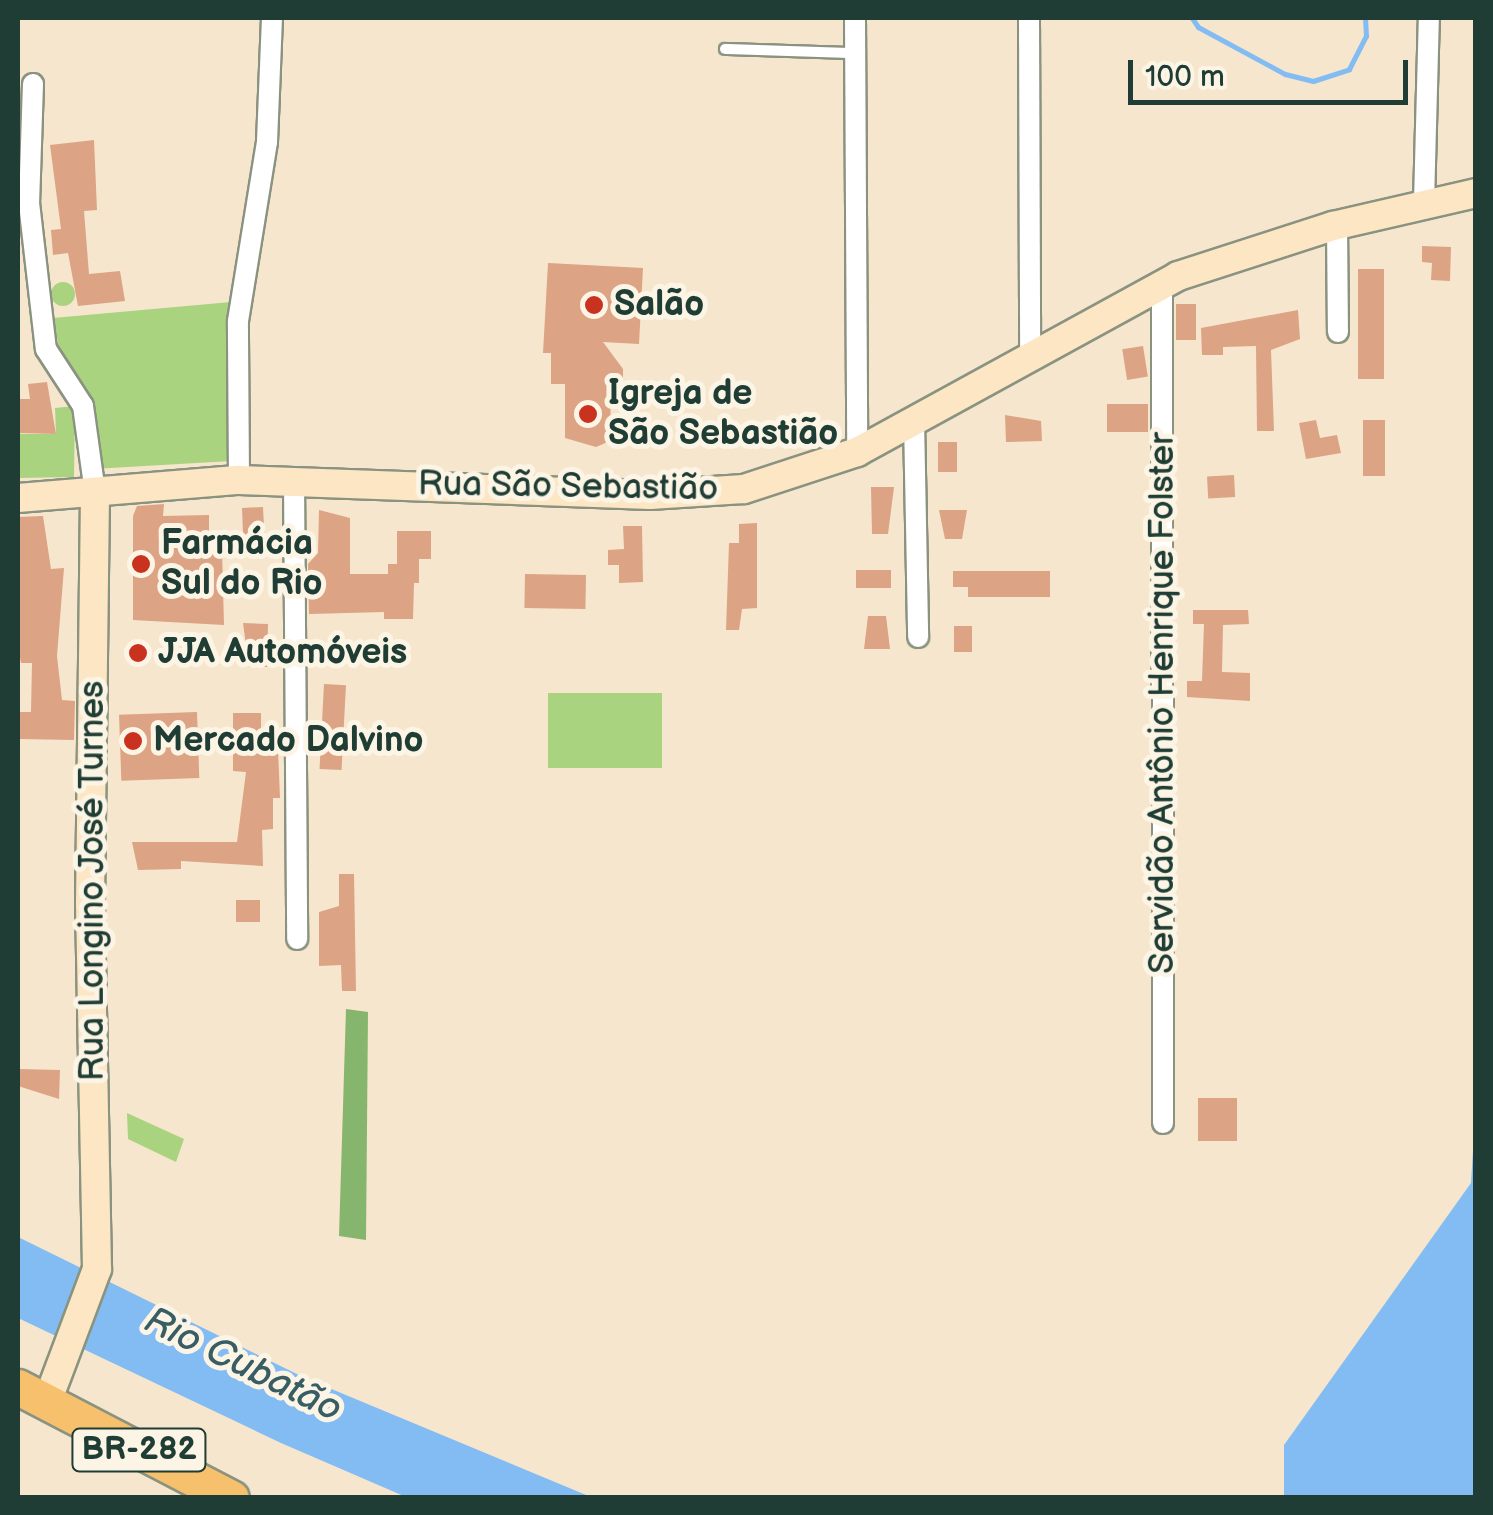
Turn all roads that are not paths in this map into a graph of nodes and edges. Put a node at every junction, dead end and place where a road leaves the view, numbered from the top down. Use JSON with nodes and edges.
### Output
{"nodes":[{"id":1,"x":272,"y":18,"type":"edge"},
{"id":2,"x":855,"y":18,"type":"edge"},
{"id":3,"x":1029,"y":18,"type":"edge"},
{"id":4,"x":1429,"y":18,"type":"edge"},
{"id":5,"x":725,"y":49,"type":"dead end"},
{"id":6,"x":852,"y":53,"type":"junction"},
{"id":7,"x":33,"y":84,"type":"dead end"},
{"id":8,"x":1476,"y":193,"type":"edge"},
{"id":9,"x":1424,"y":202,"type":"junction"},
{"id":10,"x":1338,"y":224,"type":"junction"},
{"id":11,"x":1162,"y":282,"type":"junction"},
{"id":12,"x":1338,"y":332,"type":"dead end"},
{"id":13,"x":1030,"y":354,"type":"junction"},
{"id":14,"x":914,"y":420,"type":"junction"},
{"id":15,"x":857,"y":452,"type":"junction"},
{"id":16,"x":294,"y":479,"type":"junction"},
{"id":17,"x":239,"y":480,"type":"junction"},
{"id":18,"x":94,"y":492,"type":"junction"},
{"id":19,"x":18,"y":498,"type":"edge"},
{"id":20,"x":918,"y":638,"type":"dead end"},
{"id":21,"x":298,"y":939,"type":"dead end"},
{"id":22,"x":1163,"y":1123,"type":"dead end"},
{"id":23,"x":32,"y":1394,"type":"edge"},
{"id":24,"x":231,"y":1498,"type":"edge"}],
"edges":[{"from":1,"to":17,"type":"street"},
{"from":2,"to":6,"type":"street"},
{"from":3,"to":13,"type":"street"},
{"from":4,"to":9,"type":"street"},
{"from":5,"to":6,"type":"lane"},
{"from":6,"to":15,"type":"street"},
{"from":7,"to":18,"type":"street"},
{"from":8,"to":9,"type":"main road","name":"Rua São Sebastião"},
{"from":9,"to":10,"type":"main road","name":"Rua São Sebastião"},
{"from":10,"to":11,"type":"main road","name":"Rua São Sebastião"},
{"from":10,"to":12,"type":"street"},
{"from":11,"to":13,"type":"main road","name":"Rua São Sebastião"},
{"from":11,"to":22,"type":"street","name":"Servidão Antônio Henrique Folster"},
{"from":13,"to":14,"type":"main road","name":"Rua São Sebastião"},
{"from":14,"to":15,"type":"main road","name":"Rua São Sebastião"},
{"from":14,"to":20,"type":"street"},
{"from":15,"to":16,"type":"main road","name":"Rua São Sebastião"},
{"from":16,"to":17,"type":"main road","name":"Rua São Sebastião"},
{"from":16,"to":21,"type":"street"},
{"from":17,"to":18,"type":"main road","name":"Rua São Sebastião"},
{"from":18,"to":19,"type":"main road","name":"Rua São Sebastião"},
{"from":18,"to":23,"type":"main road","name":"Rua Longino José Turnes"},
{"from":23,"to":24,"type":"highway","number":"BR-282"}]}
